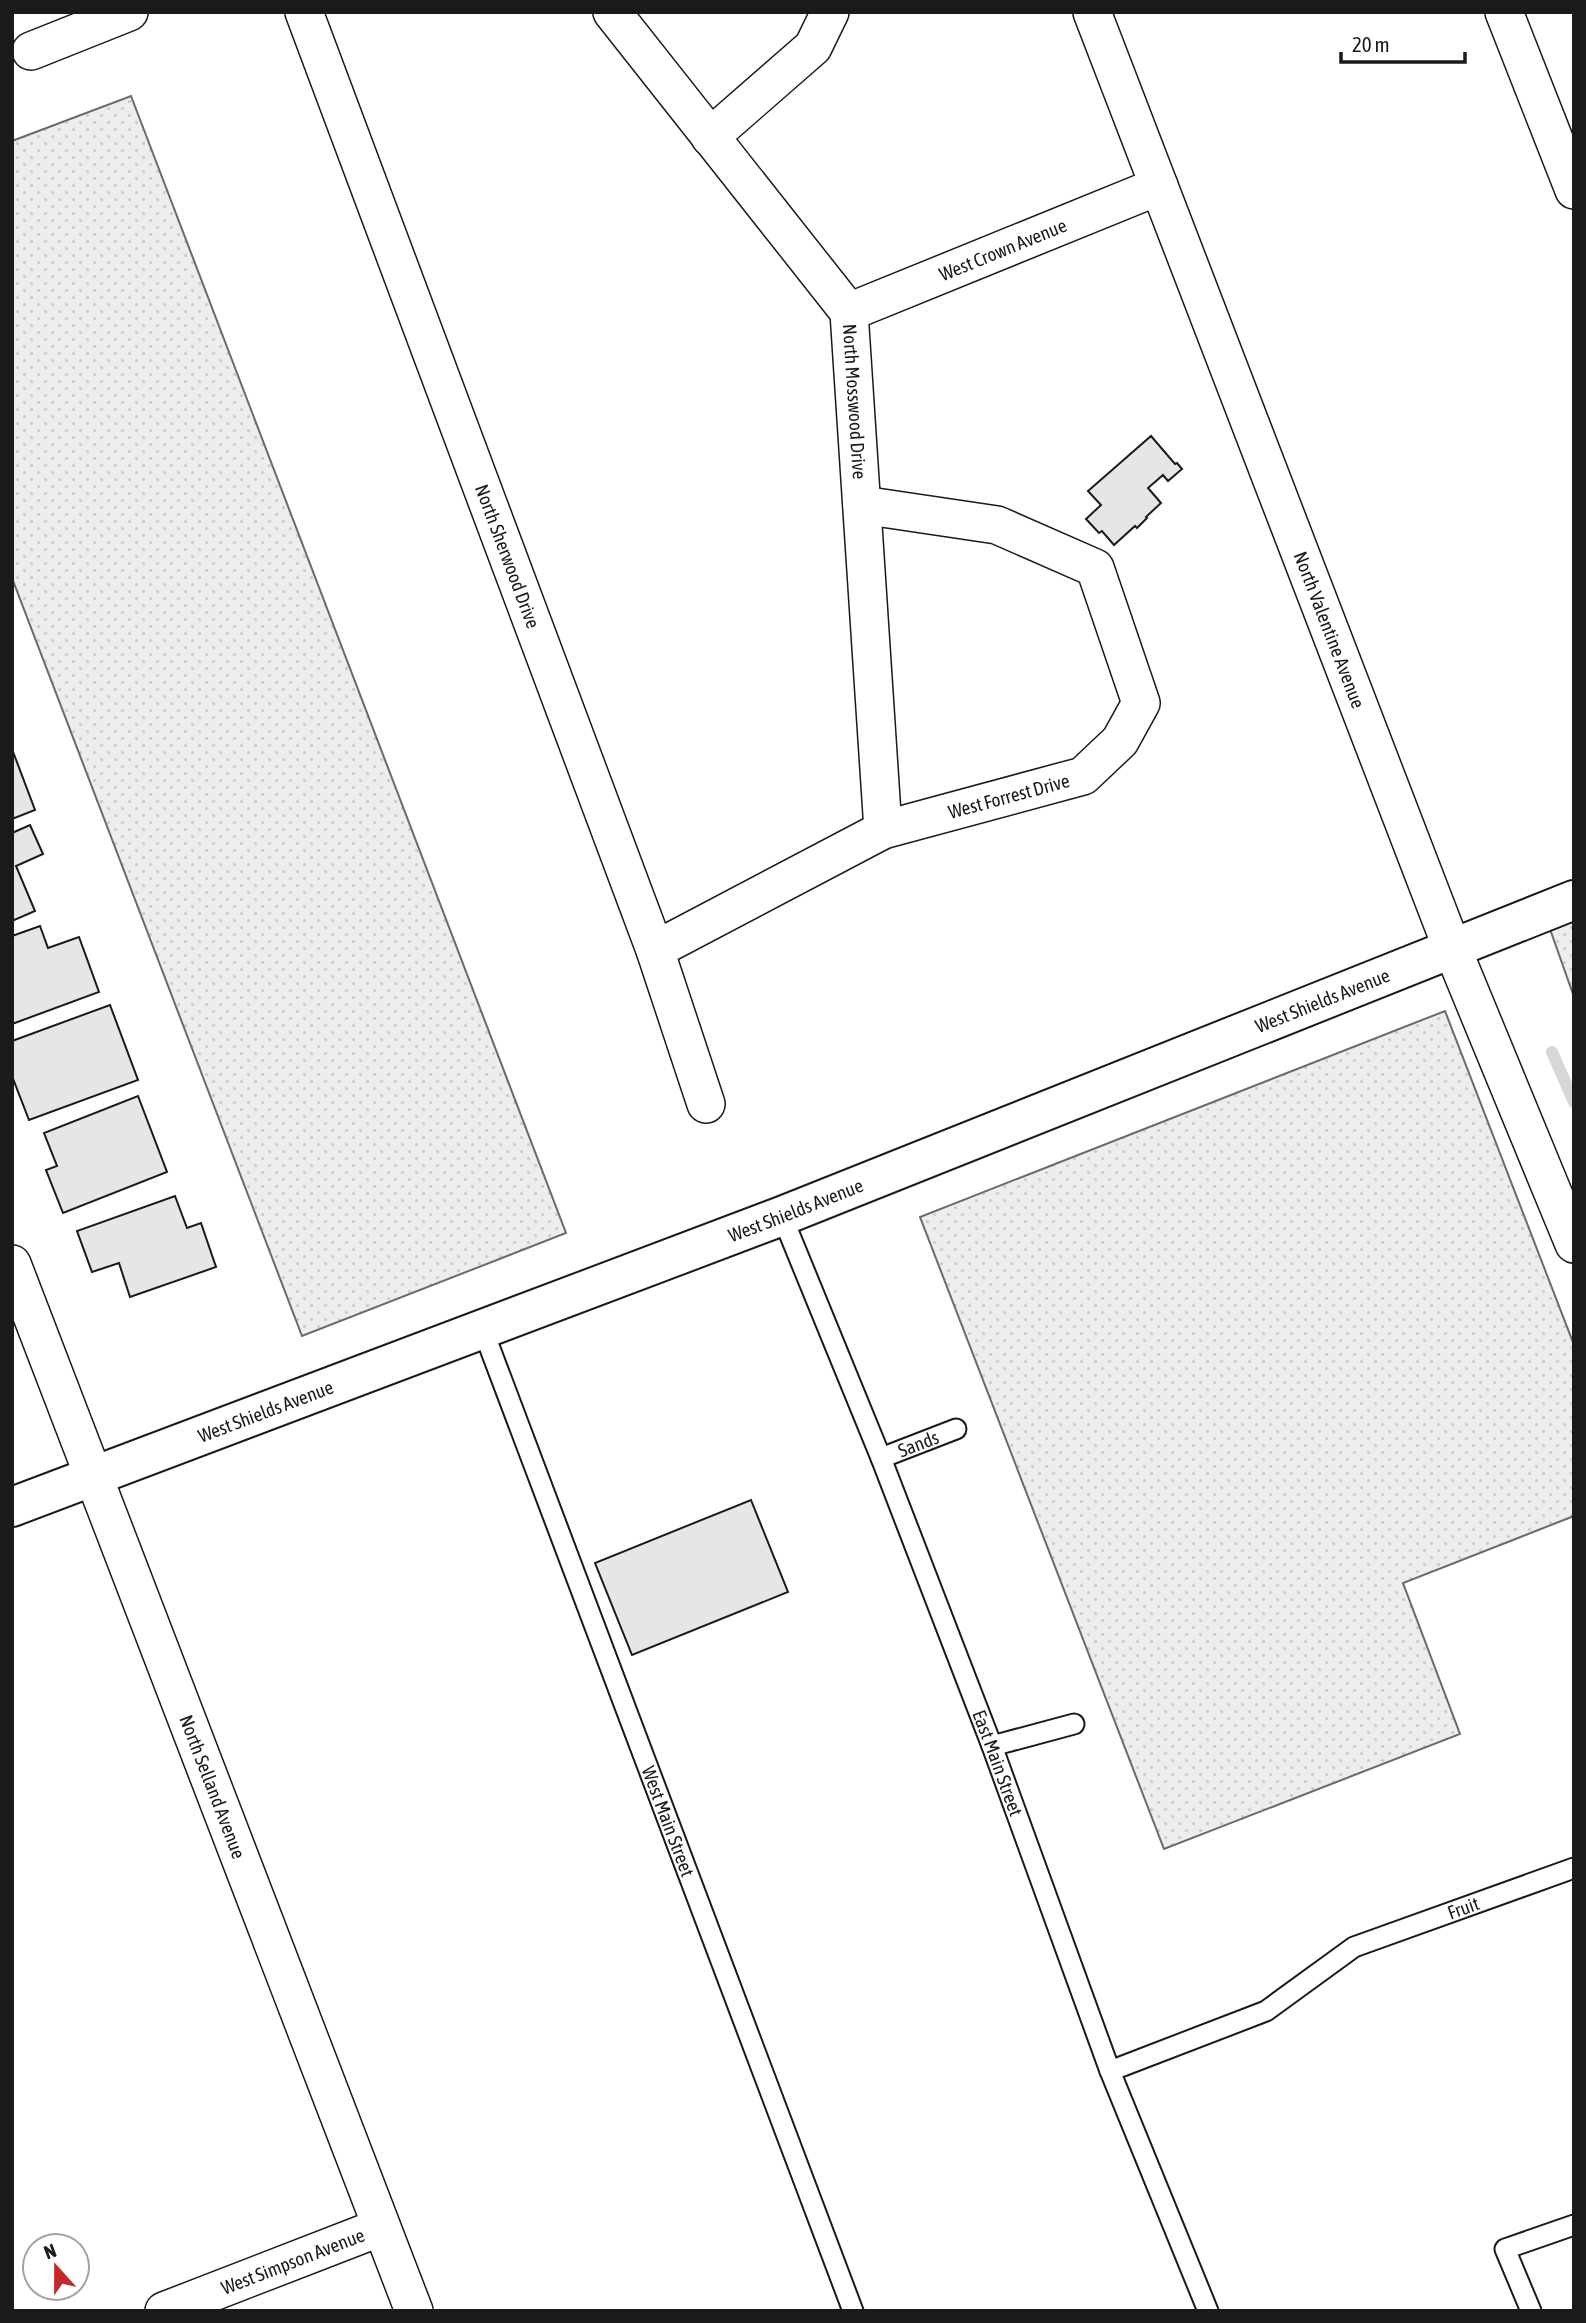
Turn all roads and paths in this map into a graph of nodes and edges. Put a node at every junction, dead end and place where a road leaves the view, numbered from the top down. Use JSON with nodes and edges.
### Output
{"nodes":[{"id":1,"x":129,"y":12,"type":"edge"},
{"id":2,"x":304,"y":12,"type":"edge"},
{"id":3,"x":612,"y":12,"type":"edge"},
{"id":4,"x":830,"y":12,"type":"edge"},
{"id":5,"x":1092,"y":12,"type":"edge"},
{"id":6,"x":1504,"y":12,"type":"edge"},
{"id":7,"x":31,"y":51,"type":"dead end"},
{"id":8,"x":710,"y":137,"type":"junction"},
{"id":9,"x":1159,"y":186,"type":"junction"},
{"id":10,"x":1574,"y":190,"type":"edge"},
{"id":11,"x":849,"y":312,"type":"junction"},
{"id":12,"x":862,"y":505,"type":"junction"},
{"id":13,"x":883,"y":830,"type":"junction"},
{"id":14,"x":1574,"y":900,"type":"edge"},
{"id":15,"x":1452,"y":948,"type":"junction"},
{"id":16,"x":655,"y":950,"type":"junction"},
{"id":17,"x":706,"y":1104,"type":"dead end"},
{"id":18,"x":782,"y":1216,"type":"junction"},
{"id":19,"x":1574,"y":1244,"type":"edge"},
{"id":20,"x":12,"y":1264,"type":"edge"},
{"id":21,"x":483,"y":1331,"type":"junction"},
{"id":22,"x":956,"y":1429,"type":"dead end"},
{"id":23,"x":881,"y":1458,"type":"junction"},
{"id":24,"x":94,"y":1476,"type":"junction"},
{"id":25,"x":12,"y":1507,"type":"edge"},
{"id":26,"x":1074,"y":1724,"type":"dead end"},
{"id":27,"x":992,"y":1746,"type":"junction"},
{"id":28,"x":1574,"y":1868,"type":"edge"},
{"id":29,"x":1110,"y":2071,"type":"junction"},
{"id":30,"x":1574,"y":2225,"type":"edge"},
{"id":31,"x":381,"y":2227,"type":"junction"},
{"id":32,"x":164,"y":2311,"type":"edge"},
{"id":33,"x":414,"y":2311,"type":"edge"},
{"id":34,"x":853,"y":2311,"type":"edge"},
{"id":35,"x":1208,"y":2311,"type":"edge"},
{"id":36,"x":1531,"y":2311,"type":"edge"}],
"edges":[{"from":1,"to":7,"type":"street"},
{"from":2,"to":16,"type":"street","name":"North Sherwood Drive"},
{"from":3,"to":8,"type":"street","name":"North Mosswood Drive"},
{"from":4,"to":8,"type":"street"},
{"from":5,"to":9,"type":"street","name":"North Valentine Avenue"},
{"from":6,"to":10,"type":"street"},
{"from":8,"to":11,"type":"street","name":"North Mosswood Drive"},
{"from":9,"to":11,"type":"street","name":"West Crown Avenue"},
{"from":9,"to":15,"type":"street","name":"North Valentine Avenue"},
{"from":11,"to":12,"type":"street","name":"North Mosswood Drive"},
{"from":12,"to":13,"type":"street","name":"North Mosswood Drive"},
{"from":12,"to":13,"type":"street","name":"West Forrest Drive"},
{"from":13,"to":16,"type":"street","name":"West Forrest Drive"},
{"from":14,"to":15,"type":"street","name":"West Shields Avenue"},
{"from":15,"to":18,"type":"street","name":"West Shields Avenue"},
{"from":15,"to":19,"type":"street","name":"North Valentine Avenue"},
{"from":16,"to":17,"type":"street","name":"North Sherwood Drive"},
{"from":18,"to":21,"type":"street","name":"West Shields Avenue"},
{"from":18,"to":23,"type":"lane","name":"East Main Street"},
{"from":20,"to":24,"type":"street","name":"North Selland Avenue"},
{"from":21,"to":24,"type":"street","name":"West Shields Avenue"},
{"from":21,"to":34,"type":"lane","name":"West Main Street"},
{"from":22,"to":23,"type":"lane","name":"Sands"},
{"from":23,"to":27,"type":"lane","name":"East Main Street"},
{"from":24,"to":25,"type":"street","name":"West Shields Avenue"},
{"from":24,"to":31,"type":"street","name":"North Selland Avenue"},
{"from":26,"to":27,"type":"lane"},
{"from":27,"to":29,"type":"lane","name":"East Main Street"},
{"from":28,"to":29,"type":"lane","name":"Fruit"},
{"from":29,"to":35,"type":"lane","name":"East Main Street"},
{"from":30,"to":36,"type":"lane"},
{"from":31,"to":32,"type":"street","name":"West Simpson Avenue"},
{"from":31,"to":33,"type":"street","name":"North Selland Avenue"}]}
